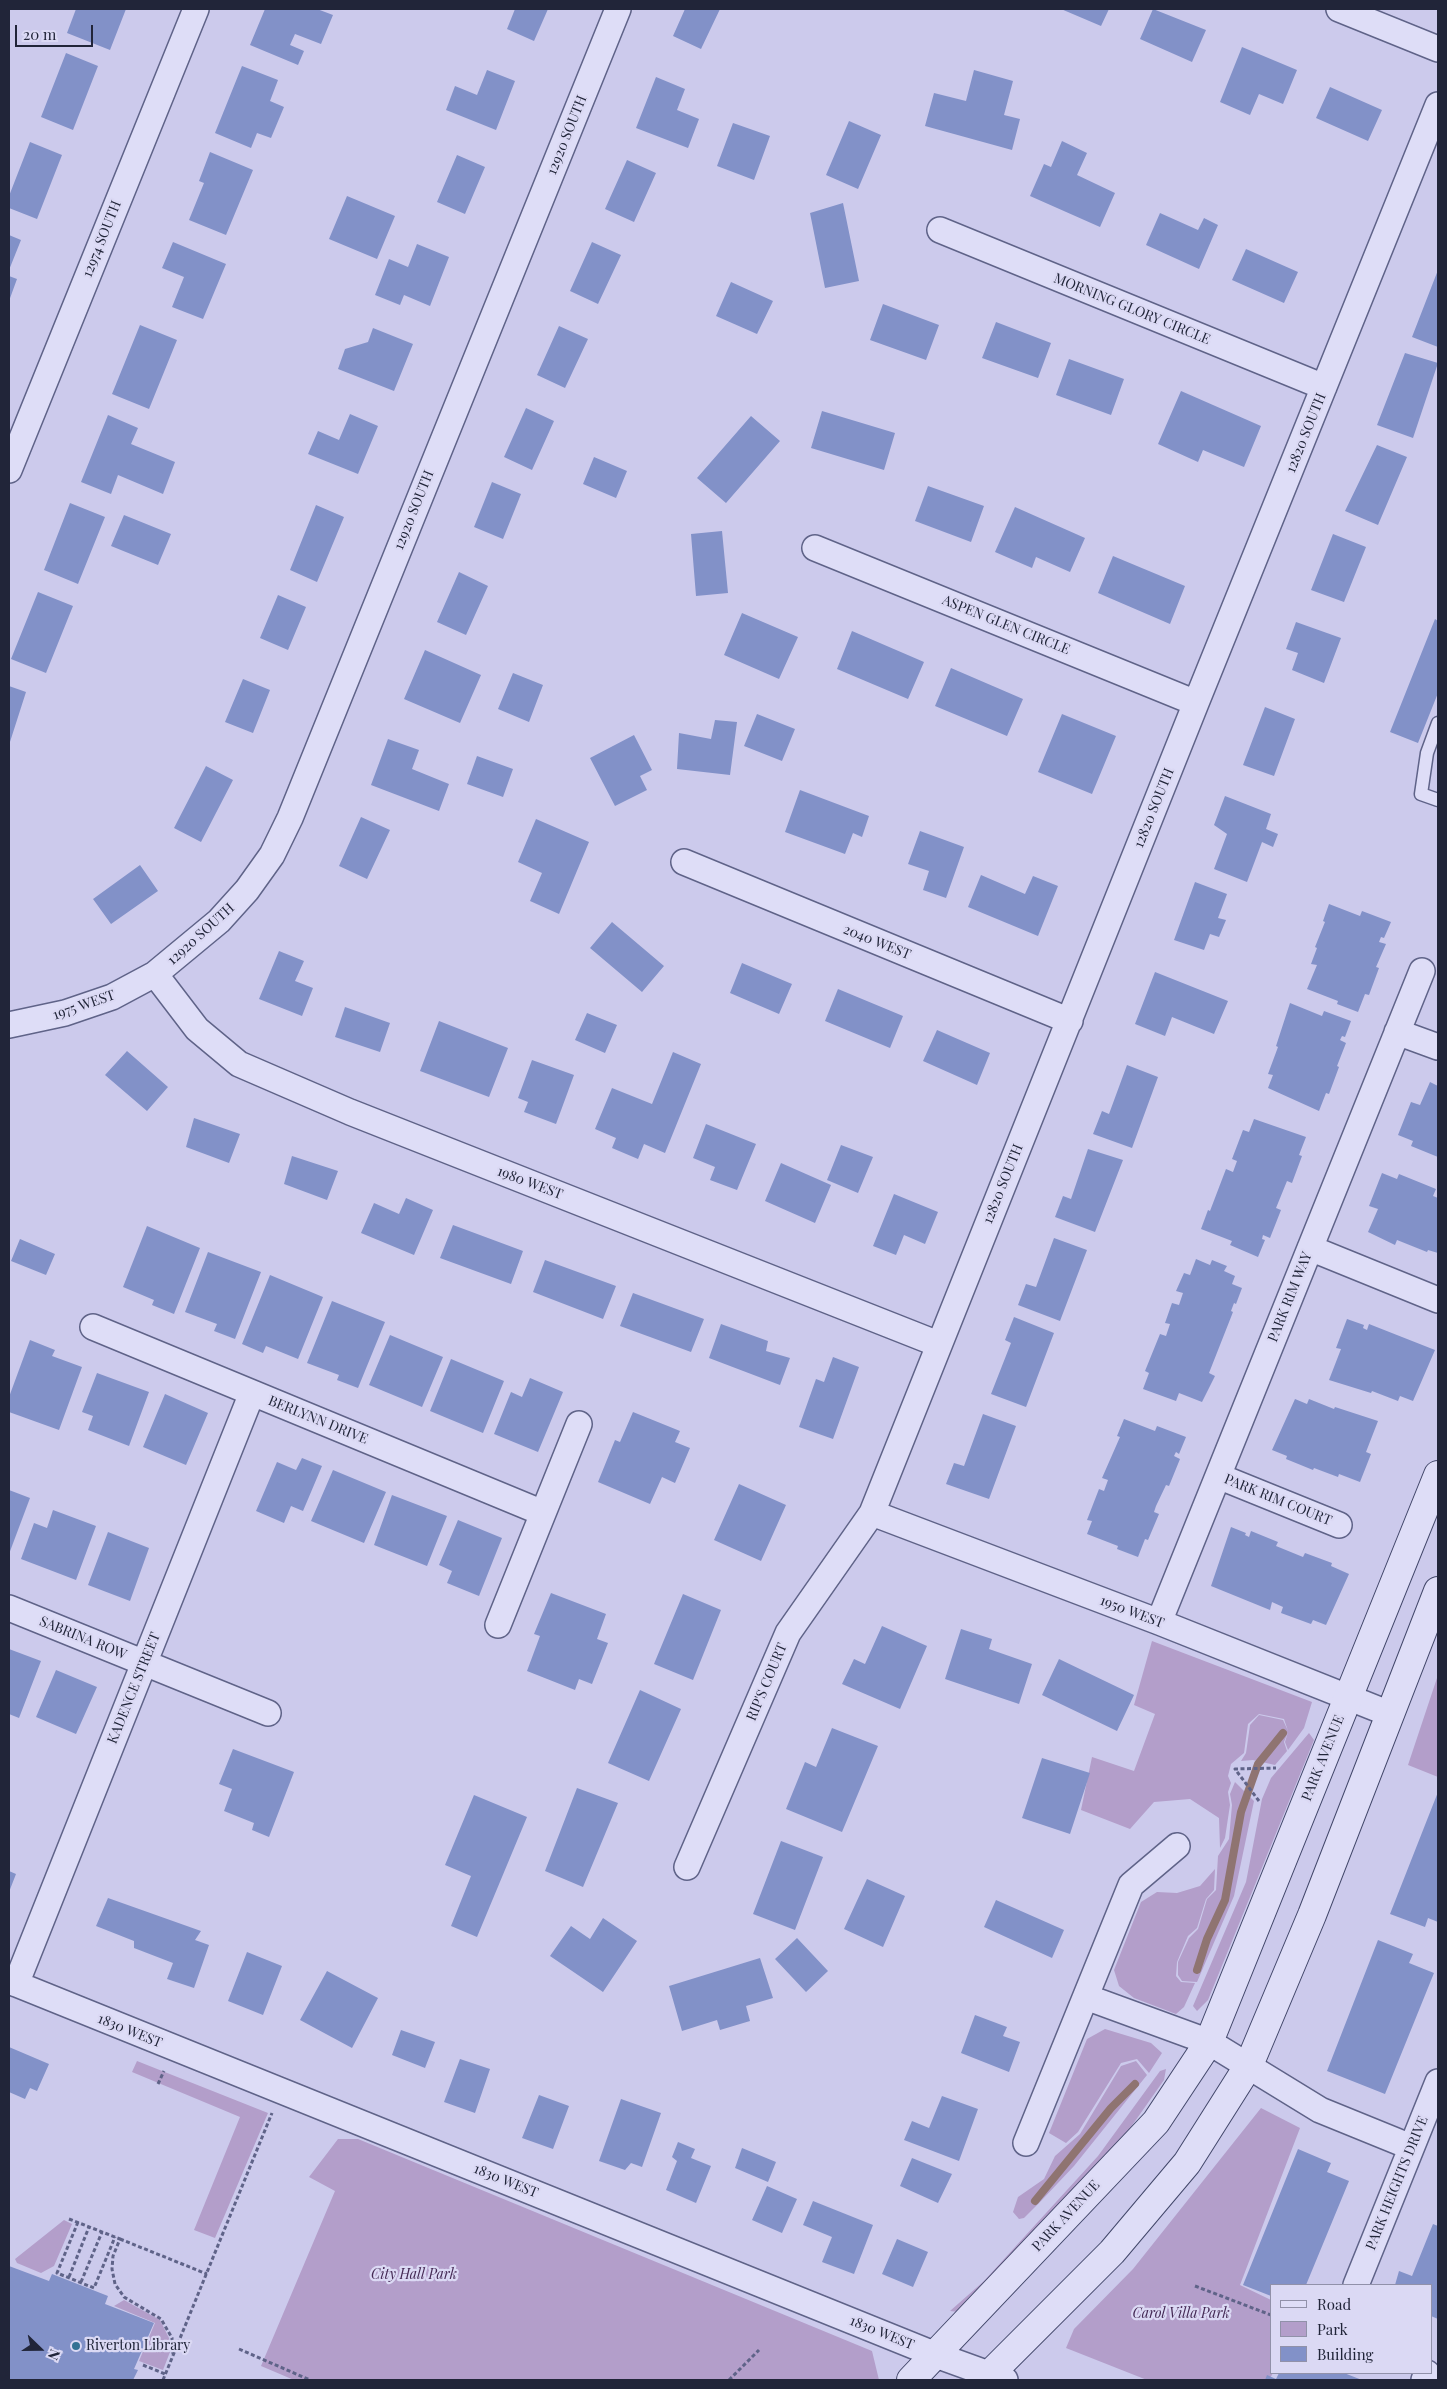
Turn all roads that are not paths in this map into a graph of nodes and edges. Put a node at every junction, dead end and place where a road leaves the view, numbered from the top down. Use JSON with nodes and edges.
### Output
{"nodes":[{"id":1,"x":196,"y":9,"type":"edge"},
{"id":2,"x":618,"y":9,"type":"edge"},
{"id":3,"x":1339,"y":9,"type":"edge"},
{"id":4,"x":1438,"y":49,"type":"edge"},
{"id":5,"x":1438,"y":105,"type":"edge"},
{"id":6,"x":940,"y":230,"type":"dead end"},
{"id":7,"x":1324,"y":387,"type":"junction"},
{"id":8,"x":9,"y":470,"type":"edge"},
{"id":9,"x":816,"y":548,"type":"dead end"},
{"id":10,"x":1196,"y":703,"type":"junction"},
{"id":11,"x":1438,"y":724,"type":"edge"},
{"id":12,"x":1438,"y":800,"type":"edge"},
{"id":13,"x":684,"y":862,"type":"dead end"},
{"id":14,"x":1422,"y":971,"type":"dead end"},
{"id":15,"x":154,"y":974,"type":"junction"},
{"id":16,"x":1070,"y":1021,"type":"junction"},
{"id":17,"x":9,"y":1025,"type":"edge"},
{"id":18,"x":1397,"y":1032,"type":"junction"},
{"id":19,"x":1438,"y":1048,"type":"edge"},
{"id":20,"x":1310,"y":1248,"type":"junction"},
{"id":21,"x":1438,"y":1300,"type":"edge"},
{"id":22,"x":92,"y":1327,"type":"dead end"},
{"id":23,"x":938,"y":1344,"type":"junction"},
{"id":24,"x":252,"y":1393,"type":"junction"},
{"id":25,"x":579,"y":1424,"type":"dead end"},
{"id":26,"x":1438,"y":1475,"type":"edge"},
{"id":27,"x":1218,"y":1476,"type":"junction"},
{"id":28,"x":543,"y":1513,"type":"junction"},
{"id":29,"x":872,"y":1513,"type":"junction"},
{"id":30,"x":1339,"y":1525,"type":"dead end"},
{"id":31,"x":1438,"y":1592,"type":"edge"},
{"id":32,"x":9,"y":1608,"type":"edge"},
{"id":33,"x":1159,"y":1622,"type":"junction"},
{"id":34,"x":498,"y":1625,"type":"dead end"},
{"id":35,"x":144,"y":1662,"type":"junction"},
{"id":36,"x":1348,"y":1696,"type":"junction"},
{"id":37,"x":268,"y":1713,"type":"dead end"},
{"id":38,"x":1390,"y":1714,"type":"junction"},
{"id":39,"x":1177,"y":1846,"type":"dead end"},
{"id":40,"x":687,"y":1866,"type":"dead end"},
{"id":41,"x":12,"y":1982,"type":"edge"},
{"id":42,"x":1086,"y":1997,"type":"junction"},
{"id":43,"x":1209,"y":2042,"type":"junction"},
{"id":44,"x":1249,"y":2065,"type":"junction"},
{"id":45,"x":1438,"y":2082,"type":"edge"},
{"id":46,"x":1026,"y":2143,"type":"dead end"},
{"id":47,"x":1411,"y":2147,"type":"junction"},
{"id":48,"x":1356,"y":2284,"type":"edge"},
{"id":49,"x":936,"y":2355,"type":"junction"},
{"id":50,"x":992,"y":2379,"type":"edge"},
{"id":51,"x":911,"y":2380,"type":"edge"}],
"edges":[{"from":1,"to":8,"type":"street","name":"12974 SOUTH"},
{"from":2,"to":15,"type":"street","name":"12920 SOUTH"},
{"from":3,"to":4,"type":"street"},
{"from":5,"to":7,"type":"street","name":"12820 SOUTH"},
{"from":6,"to":7,"type":"street","name":"MORNING GLORY CIRCLE"},
{"from":7,"to":10,"type":"street","name":"12820 SOUTH"},
{"from":9,"to":10,"type":"street","name":"ASPEN GLEN CIRCLE"},
{"from":10,"to":16,"type":"street","name":"12820 SOUTH"},
{"from":11,"to":12,"type":"lane"},
{"from":13,"to":16,"type":"street","name":"2040 WEST"},
{"from":14,"to":18,"type":"street","name":"PARK RIM WAY"},
{"from":15,"to":17,"type":"street","name":"1975 WEST"},
{"from":15,"to":23,"type":"street","name":"1980 WEST"},
{"from":16,"to":23,"type":"street","name":"12820 SOUTH"},
{"from":18,"to":19,"type":"street"},
{"from":18,"to":20,"type":"street","name":"PARK RIM WAY"},
{"from":20,"to":21,"type":"street"},
{"from":20,"to":27,"type":"street","name":"PARK RIM WAY"},
{"from":22,"to":24,"type":"street","name":"BERLYNN DRIVE"},
{"from":23,"to":29,"type":"street","name":"12820 SOUTH"},
{"from":24,"to":28,"type":"street","name":"BERLYNN DRIVE"},
{"from":24,"to":35,"type":"street","name":"KADENCE STREET"},
{"from":25,"to":28,"type":"street"},
{"from":26,"to":36,"type":"street","name":"PARK AVENUE"},
{"from":27,"to":30,"type":"street","name":"PARK RIM COURT"},
{"from":27,"to":33,"type":"street","name":"PARK RIM WAY"},
{"from":28,"to":34,"type":"street"},
{"from":29,"to":33,"type":"street","name":"1950 WEST"},
{"from":29,"to":40,"type":"street","name":"RIP'S COURT"},
{"from":31,"to":38,"type":"street"},
{"from":32,"to":35,"type":"street","name":"SABRINA ROW"},
{"from":33,"to":36,"type":"street","name":"1950 WEST"},
{"from":35,"to":37,"type":"street","name":"SABRINA ROW"},
{"from":35,"to":41,"type":"street","name":"KADENCE STREET"},
{"from":36,"to":38,"type":"street","name":"1950 WEST"},
{"from":36,"to":43,"type":"street","name":"PARK AVENUE"},
{"from":38,"to":44,"type":"street"},
{"from":39,"to":42,"type":"street"},
{"from":41,"to":49,"type":"street","name":"1830 WEST"},
{"from":42,"to":43,"type":"street"},
{"from":42,"to":46,"type":"street"},
{"from":43,"to":44,"type":"street"},
{"from":43,"to":49,"type":"street","name":"PARK AVENUE"},
{"from":44,"to":47,"type":"street"},
{"from":44,"to":50,"type":"street"},
{"from":45,"to":47,"type":"street","name":"PARK HEIGHTS DRIVE"},
{"from":47,"to":48,"type":"street","name":"PARK HEIGHTS DRIVE"},
{"from":49,"to":50,"type":"street","name":"1830 WEST"},
{"from":49,"to":51,"type":"street","name":"PARK AVENUE"}]}
